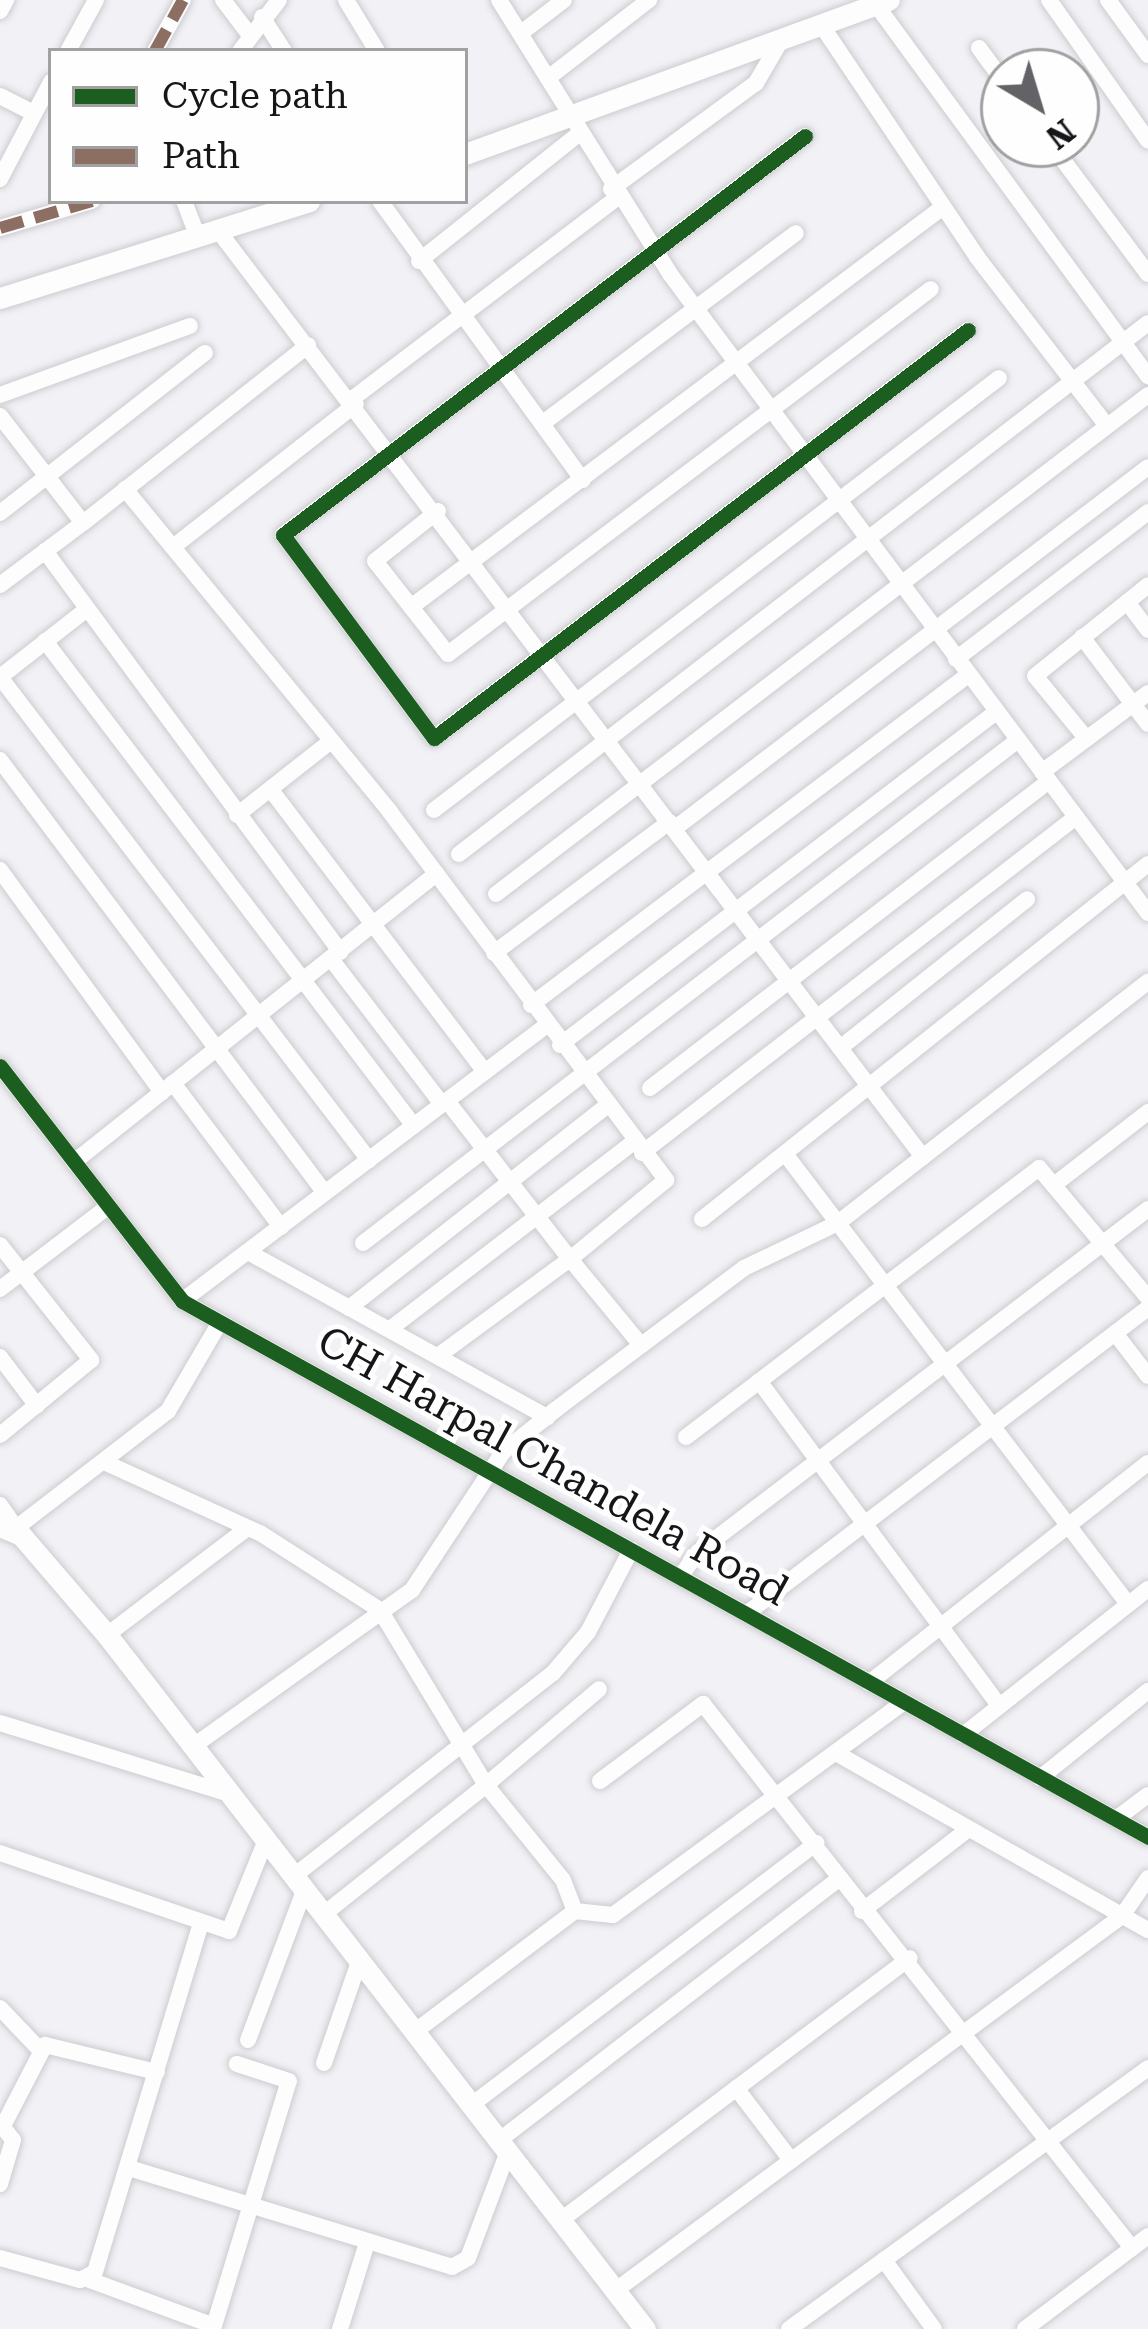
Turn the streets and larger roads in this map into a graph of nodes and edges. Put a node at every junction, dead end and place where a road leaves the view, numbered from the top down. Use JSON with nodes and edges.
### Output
{"nodes":[{"id":1,"x":6,"y":0,"type":"edge"},
{"id":2,"x":96,"y":0,"type":"edge"},
{"id":3,"x":183,"y":0,"type":"edge"},
{"id":4,"x":223,"y":0,"type":"edge"},
{"id":5,"x":279,"y":0,"type":"edge"},
{"id":6,"x":346,"y":0,"type":"edge"},
{"id":7,"x":500,"y":0,"type":"edge"},
{"id":8,"x":564,"y":0,"type":"edge"},
{"id":9,"x":649,"y":0,"type":"edge"},
{"id":10,"x":1049,"y":0,"type":"edge"},
{"id":11,"x":1108,"y":0,"type":"edge"},
{"id":12,"x":883,"y":3,"type":"edge"},
{"id":13,"x":0,"y":11,"type":"edge"},
{"id":14,"x":262,"y":17,"type":"junction"},
{"id":15,"x":822,"y":26,"type":"junction"},
{"id":16,"x":521,"y":33,"type":"junction"},
{"id":17,"x":780,"y":42,"type":"junction"},
{"id":18,"x":244,"y":43,"type":"edge"},
{"id":19,"x":70,"y":48,"type":"edge"},
{"id":20,"x":157,"y":48,"type":"edge"},
{"id":21,"x":282,"y":48,"type":"edge"},
{"id":22,"x":375,"y":48,"type":"edge"},
{"id":23,"x":1148,"y":55,"type":"edge"},
{"id":24,"x":548,"y":78,"type":"junction"},
{"id":25,"x":48,"y":87,"type":"edge"},
{"id":26,"x":0,"y":96,"type":"edge"},
{"id":27,"x":34,"y":113,"type":"junction"},
{"id":28,"x":577,"y":127,"type":"junction"},
{"id":29,"x":805,"y":136,"type":"dead end"},
{"id":30,"x":1148,"y":141,"type":"edge"},
{"id":31,"x":468,"y":153,"type":"edge"},
{"id":32,"x":1069,"y":168,"type":"edge"},
{"id":33,"x":0,"y":179,"type":"edge"},
{"id":34,"x":614,"y":194,"type":"junction"},
{"id":35,"x":71,"y":204,"type":"edge"},
{"id":36,"x":186,"y":204,"type":"edge"},
{"id":37,"x":299,"y":204,"type":"edge"},
{"id":38,"x":382,"y":204,"type":"edge"},
{"id":39,"x":943,"y":207,"type":"junction"},
{"id":40,"x":0,"y":228,"type":"edge"},
{"id":41,"x":207,"y":232,"type":"junction"},
{"id":42,"x":796,"y":233,"type":"dead end"},
{"id":43,"x":652,"y":248,"type":"junction"},
{"id":44,"x":419,"y":261,"type":"junction"},
{"id":45,"x":1148,"y":274,"type":"edge"},
{"id":46,"x":932,"y":289,"type":"dead end"},
{"id":47,"x":0,"y":298,"type":"edge"},
{"id":48,"x":696,"y":308,"type":"junction"},
{"id":49,"x":460,"y":317,"type":"junction"},
{"id":50,"x":1148,"y":323,"type":"edge"},
{"id":51,"x":190,"y":326,"type":"dead end"},
{"id":52,"x":968,"y":330,"type":"dead end"},
{"id":53,"x":1122,"y":342,"type":"junction"},
{"id":54,"x":308,"y":345,"type":"junction"},
{"id":55,"x":205,"y":353,"type":"dead end"},
{"id":56,"x":738,"y":364,"type":"junction"},
{"id":57,"x":497,"y":365,"type":"junction"},
{"id":58,"x":1148,"y":376,"type":"edge"},
{"id":59,"x":999,"y":378,"type":"dead end"},
{"id":60,"x":1072,"y":381,"type":"junction"},
{"id":61,"x":0,"y":395,"type":"edge"},
{"id":62,"x":1148,"y":395,"type":"edge"},
{"id":63,"x":354,"y":402,"type":"junction"},
{"id":64,"x":774,"y":412,"type":"junction"},
{"id":65,"x":2,"y":422,"type":"edge"},
{"id":66,"x":543,"y":423,"type":"junction"},
{"id":67,"x":1107,"y":426,"type":"junction"},
{"id":68,"x":394,"y":451,"type":"junction"},
{"id":69,"x":806,"y":455,"type":"junction"},
{"id":70,"x":1148,"y":467,"type":"edge"},
{"id":71,"x":47,"y":477,"type":"junction"},
{"id":72,"x":584,"y":480,"type":"junction"},
{"id":73,"x":125,"y":489,"type":"junction"},
{"id":74,"x":840,"y":501,"type":"junction"},
{"id":75,"x":438,"y":511,"type":"junction"},
{"id":76,"x":1148,"y":512,"type":"edge"},
{"id":77,"x":0,"y":513,"type":"edge"},
{"id":78,"x":82,"y":523,"type":"junction"},
{"id":79,"x":869,"y":541,"type":"junction"},
{"id":80,"x":173,"y":547,"type":"junction"},
{"id":81,"x":45,"y":551,"type":"junction"},
{"id":82,"x":476,"y":562,"type":"junction"},
{"id":83,"x":0,"y":585,"type":"edge"},
{"id":84,"x":902,"y":585,"type":"junction"},
{"id":85,"x":1148,"y":585,"type":"edge"},
{"id":86,"x":1126,"y":602,"type":"junction"},
{"id":87,"x":411,"y":607,"type":"junction"},
{"id":88,"x":509,"y":608,"type":"junction"},
{"id":89,"x":87,"y":609,"type":"junction"},
{"id":90,"x":933,"y":627,"type":"junction"},
{"id":91,"x":1148,"y":630,"type":"edge"},
{"id":92,"x":1082,"y":637,"type":"junction"},
{"id":93,"x":45,"y":641,"type":"junction"},
{"id":94,"x":544,"y":656,"type":"junction"},
{"id":95,"x":956,"y":659,"type":"junction"},
{"id":96,"x":968,"y":675,"type":"junction"},
{"id":97,"x":0,"y":677,"type":"edge"},
{"id":98,"x":1148,"y":693,"type":"edge"},
{"id":99,"x":579,"y":702,"type":"junction"},
{"id":100,"x":1132,"y":704,"type":"junction"},
{"id":101,"x":996,"y":712,"type":"junction"},
{"id":102,"x":1148,"y":724,"type":"edge"},
{"id":103,"x":1087,"y":738,"type":"junction"},
{"id":104,"x":1018,"y":740,"type":"junction"},
{"id":105,"x":331,"y":741,"type":"junction"},
{"id":106,"x":610,"y":745,"type":"junction"},
{"id":107,"x":0,"y":760,"type":"edge"},
{"id":108,"x":1045,"y":776,"type":"junction"},
{"id":109,"x":643,"y":788,"type":"junction"},
{"id":110,"x":271,"y":790,"type":"junction"},
{"id":111,"x":434,"y":810,"type":"dead end"},
{"id":112,"x":237,"y":815,"type":"junction"},
{"id":113,"x":1076,"y":818,"type":"junction"},
{"id":114,"x":671,"y":825,"type":"junction"},
{"id":115,"x":459,"y":854,"type":"dead end"},
{"id":116,"x":1148,"y":864,"type":"edge"},
{"id":117,"x":0,"y":870,"type":"edge"},
{"id":118,"x":706,"y":872,"type":"junction"},
{"id":119,"x":436,"y":874,"type":"junction"},
{"id":120,"x":1124,"y":882,"type":"junction"},
{"id":121,"x":496,"y":894,"type":"dead end"},
{"id":122,"x":1027,"y":899,"type":"dead end"},
{"id":123,"x":736,"y":912,"type":"junction"},
{"id":124,"x":1148,"y":913,"type":"edge"},
{"id":125,"x":374,"y":926,"type":"junction"},
{"id":126,"x":760,"y":943,"type":"junction"},
{"id":127,"x":494,"y":953,"type":"junction"},
{"id":128,"x":336,"y":955,"type":"junction"},
{"id":129,"x":790,"y":981,"type":"junction"},
{"id":130,"x":302,"y":982,"type":"junction"},
{"id":131,"x":1148,"y":982,"type":"edge"},
{"id":132,"x":531,"y":1005,"type":"junction"},
{"id":133,"x":260,"y":1016,"type":"junction"},
{"id":134,"x":816,"y":1016,"type":"junction"},
{"id":135,"x":546,"y":1026,"type":"junction"},
{"id":136,"x":560,"y":1045,"type":"junction"},
{"id":137,"x":840,"y":1048,"type":"junction"},
{"id":138,"x":217,"y":1049,"type":"junction"},
{"id":139,"x":485,"y":1072,"type":"junction"},
{"id":140,"x":586,"y":1078,"type":"junction"},
{"id":141,"x":4,"y":1079,"type":"edge"},
{"id":142,"x":870,"y":1087,"type":"junction"},
{"id":143,"x":168,"y":1088,"type":"junction"},
{"id":144,"x":650,"y":1088,"type":"dead end"},
{"id":145,"x":444,"y":1103,"type":"junction"},
{"id":146,"x":607,"y":1106,"type":"junction"},
{"id":147,"x":1148,"y":1112,"type":"edge"},
{"id":148,"x":414,"y":1126,"type":"junction"},
{"id":149,"x":638,"y":1147,"type":"junction"},
{"id":150,"x":487,"y":1152,"type":"junction"},
{"id":151,"x":786,"y":1156,"type":"junction"},
{"id":152,"x":923,"y":1157,"type":"junction"},
{"id":153,"x":370,"y":1160,"type":"junction"},
{"id":154,"x":74,"y":1162,"type":"junction"},
{"id":155,"x":1059,"y":1181,"type":"junction"},
{"id":156,"x":510,"y":1182,"type":"junction"},
{"id":157,"x":325,"y":1193,"type":"junction"},
{"id":158,"x":109,"y":1206,"type":"junction"},
{"id":159,"x":1148,"y":1209,"type":"edge"},
{"id":160,"x":536,"y":1216,"type":"junction"},
{"id":161,"x":702,"y":1219,"type":"dead end"},
{"id":162,"x":838,"y":1223,"type":"junction"},
{"id":163,"x":281,"y":1227,"type":"junction"},
{"id":164,"x":1105,"y":1241,"type":"junction"},
{"id":165,"x":363,"y":1243,"type":"dead end"},
{"id":166,"x":0,"y":1245,"type":"edge"},
{"id":167,"x":248,"y":1252,"type":"junction"},
{"id":168,"x":570,"y":1259,"type":"junction"},
{"id":169,"x":22,"y":1273,"type":"junction"},
{"id":170,"x":884,"y":1284,"type":"junction"},
{"id":171,"x":0,"y":1289,"type":"edge"},
{"id":172,"x":1148,"y":1298,"type":"edge"},
{"id":173,"x":182,"y":1301,"type":"junction"},
{"id":174,"x":350,"y":1308,"type":"junction"},
{"id":175,"x":1148,"y":1308,"type":"edge"},
{"id":176,"x":220,"y":1322,"type":"junction"},
{"id":177,"x":390,"y":1330,"type":"junction"},
{"id":178,"x":1115,"y":1334,"type":"junction"},
{"id":179,"x":641,"y":1345,"type":"junction"},
{"id":180,"x":438,"y":1356,"type":"junction"},
{"id":181,"x":0,"y":1357,"type":"edge"},
{"id":182,"x":947,"y":1366,"type":"junction"},
{"id":183,"x":1148,"y":1376,"type":"edge"},
{"id":184,"x":759,"y":1381,"type":"junction"},
{"id":185,"x":37,"y":1406,"type":"junction"},
{"id":186,"x":547,"y":1417,"type":"junction"},
{"id":187,"x":994,"y":1427,"type":"junction"},
{"id":188,"x":0,"y":1435,"type":"edge"},
{"id":189,"x":686,"y":1437,"type":"dead end"},
{"id":190,"x":822,"y":1460,"type":"junction"},
{"id":191,"x":104,"y":1462,"type":"junction"},
{"id":192,"x":1148,"y":1463,"type":"edge"},
{"id":193,"x":489,"y":1472,"type":"junction"},
{"id":194,"x":0,"y":1505,"type":"edge"},
{"id":195,"x":870,"y":1520,"type":"junction"},
{"id":196,"x":1068,"y":1526,"type":"junction"},
{"id":197,"x":12,"y":1530,"type":"edge"},
{"id":198,"x":245,"y":1530,"type":"junction"},
{"id":199,"x":631,"y":1550,"type":"junction"},
{"id":200,"x":680,"y":1577,"type":"junction"},
{"id":201,"x":1148,"y":1589,"type":"edge"},
{"id":202,"x":1128,"y":1604,"type":"junction"},
{"id":203,"x":380,"y":1610,"type":"junction"},
{"id":204,"x":746,"y":1614,"type":"junction"},
{"id":205,"x":942,"y":1622,"type":"junction"},
{"id":206,"x":106,"y":1635,"type":"junction"},
{"id":207,"x":869,"y":1683,"type":"junction"},
{"id":208,"x":599,"y":1689,"type":"dead end"},
{"id":209,"x":1148,"y":1691,"type":"edge"},
{"id":210,"x":904,"y":1702,"type":"junction"},
{"id":211,"x":999,"y":1705,"type":"junction"},
{"id":212,"x":0,"y":1723,"type":"edge"},
{"id":213,"x":963,"y":1735,"type":"junction"},
{"id":214,"x":463,"y":1742,"type":"junction"},
{"id":215,"x":191,"y":1747,"type":"junction"},
{"id":216,"x":836,"y":1753,"type":"junction"},
{"id":217,"x":1040,"y":1778,"type":"junction"},
{"id":218,"x":600,"y":1781,"type":"dead end"},
{"id":219,"x":486,"y":1785,"type":"junction"},
{"id":220,"x":229,"y":1794,"type":"junction"},
{"id":221,"x":1148,"y":1795,"type":"edge"},
{"id":222,"x":778,"y":1798,"type":"junction"},
{"id":223,"x":1116,"y":1819,"type":"junction"},
{"id":224,"x":967,"y":1830,"type":"junction"},
{"id":225,"x":1148,"y":1837,"type":"edge"},
{"id":226,"x":266,"y":1840,"type":"junction"},
{"id":227,"x":816,"y":1843,"type":"junction"},
{"id":228,"x":0,"y":1853,"type":"edge"},
{"id":229,"x":840,"y":1878,"type":"junction"},
{"id":230,"x":1148,"y":1878,"type":"edge"},
{"id":231,"x":299,"y":1883,"type":"junction"},
{"id":232,"x":575,"y":1911,"type":"junction"},
{"id":233,"x":862,"y":1911,"type":"junction"},
{"id":234,"x":324,"y":1914,"type":"junction"},
{"id":235,"x":1122,"y":1916,"type":"junction"},
{"id":236,"x":201,"y":1923,"type":"junction"},
{"id":237,"x":1148,"y":1930,"type":"edge"},
{"id":238,"x":910,"y":1958,"type":"junction"},
{"id":239,"x":359,"y":1962,"type":"junction"},
{"id":240,"x":0,"y":2008,"type":"edge"},
{"id":241,"x":966,"y":2031,"type":"junction"},
{"id":242,"x":413,"y":2033,"type":"junction"},
{"id":243,"x":248,"y":2040,"type":"dead end"},
{"id":244,"x":39,"y":2049,"type":"junction"},
{"id":245,"x":324,"y":2063,"type":"dead end"},
{"id":246,"x":237,"y":2065,"type":"dead end"},
{"id":247,"x":1148,"y":2068,"type":"edge"},
{"id":248,"x":157,"y":2072,"type":"junction"},
{"id":249,"x":736,"y":2088,"type":"junction"},
{"id":250,"x":470,"y":2106,"type":"junction"},
{"id":251,"x":2,"y":2124,"type":"edge"},
{"id":252,"x":1049,"y":2140,"type":"junction"},
{"id":253,"x":502,"y":2148,"type":"junction"},
{"id":254,"x":791,"y":2160,"type":"junction"},
{"id":255,"x":129,"y":2168,"type":"junction"},
{"id":256,"x":0,"y":2184,"type":"edge"},
{"id":257,"x":254,"y":2209,"type":"junction"},
{"id":258,"x":561,"y":2220,"type":"junction"},
{"id":259,"x":1148,"y":2236,"type":"edge"},
{"id":260,"x":366,"y":2246,"type":"junction"},
{"id":261,"x":1132,"y":2248,"type":"junction"},
{"id":262,"x":0,"y":2258,"type":"edge"},
{"id":263,"x":884,"y":2260,"type":"junction"},
{"id":264,"x":87,"y":2279,"type":"junction"},
{"id":265,"x":616,"y":2290,"type":"junction"},
{"id":266,"x":213,"y":2328,"type":"edge"},
{"id":267,"x":340,"y":2329,"type":"edge"},
{"id":268,"x":645,"y":2329,"type":"edge"},
{"id":269,"x":789,"y":2329,"type":"edge"},
{"id":270,"x":934,"y":2329,"type":"edge"},
{"id":271,"x":1025,"y":2329,"type":"edge"}],
"edges":[{"from":1,"to":13,"type":"street"},
{"from":2,"to":19,"type":"street"},
{"from":3,"to":20,"type":"street"},
{"from":4,"to":18,"type":"street"},
{"from":5,"to":14,"type":"street"},
{"from":6,"to":22,"type":"street"},
{"from":7,"to":16,"type":"street"},
{"from":8,"to":16,"type":"street"},
{"from":9,"to":24,"type":"street"},
{"from":10,"to":30,"type":"street"},
{"from":11,"to":23,"type":"street"},
{"from":12,"to":15,"type":"street"},
{"from":12,"to":53,"type":"street"},
{"from":14,"to":18,"type":"street"},
{"from":14,"to":21,"type":"street"},
{"from":15,"to":17,"type":"street"},
{"from":15,"to":39,"type":"street"},
{"from":16,"to":24,"type":"street"},
{"from":17,"to":28,"type":"street"},
{"from":17,"to":34,"type":"street"},
{"from":24,"to":28,"type":"street"},
{"from":25,"to":27,"type":"street"},
{"from":26,"to":27,"type":"street"},
{"from":27,"to":33,"type":"street"},
{"from":28,"to":31,"type":"street"},
{"from":28,"to":34,"type":"street"},
{"from":28,"to":44,"type":"street"},
{"from":29,"to":43,"type":"street"},
{"from":32,"to":45,"type":"street"},
{"from":34,"to":43,"type":"street"},
{"from":34,"to":49,"type":"street"},
{"from":35,"to":40,"type":"street"},
{"from":36,"to":41,"type":"street"},
{"from":37,"to":41,"type":"street"},
{"from":38,"to":44,"type":"street"},
{"from":39,"to":56,"type":"street"},
{"from":39,"to":60,"type":"street"},
{"from":41,"to":47,"type":"street"},
{"from":41,"to":54,"type":"street"},
{"from":42,"to":48,"type":"street"},
{"from":43,"to":48,"type":"street"},
{"from":43,"to":57,"type":"street"},
{"from":44,"to":49,"type":"street"},
{"from":46,"to":64,"type":"street"},
{"from":48,"to":56,"type":"street"},
{"from":48,"to":66,"type":"street"},
{"from":49,"to":57,"type":"street"},
{"from":49,"to":63,"type":"street"},
{"from":50,"to":53,"type":"street"},
{"from":51,"to":61,"type":"street"},
{"from":52,"to":69,"type":"street"},
{"from":53,"to":58,"type":"street"},
{"from":53,"to":60,"type":"street"},
{"from":54,"to":63,"type":"street"},
{"from":54,"to":73,"type":"street"},
{"from":55,"to":71,"type":"street"},
{"from":56,"to":64,"type":"street"},
{"from":56,"to":72,"type":"street"},
{"from":57,"to":66,"type":"street"},
{"from":57,"to":68,"type":"street"},
{"from":59,"to":74,"type":"street"},
{"from":60,"to":67,"type":"street"},
{"from":60,"to":79,"type":"street"},
{"from":62,"to":67,"type":"street"},
{"from":63,"to":68,"type":"street"},
{"from":63,"to":80,"type":"street"},
{"from":64,"to":69,"type":"street"},
{"from":64,"to":88,"type":"street"},
{"from":65,"to":71,"type":"street"},
{"from":66,"to":72,"type":"street"},
{"from":67,"to":84,"type":"street"},
{"from":68,"to":75,"type":"street"},
{"from":68,"to":94,"type":"street"},
{"from":69,"to":74,"type":"street"},
{"from":69,"to":94,"type":"street"},
{"from":70,"to":90,"type":"street"},
{"from":71,"to":77,"type":"street"},
{"from":71,"to":78,"type":"street"},
{"from":72,"to":82,"type":"street"},
{"from":73,"to":78,"type":"street"},
{"from":73,"to":80,"type":"street"},
{"from":74,"to":79,"type":"street"},
{"from":74,"to":99,"type":"street"},
{"from":75,"to":82,"type":"street"},
{"from":75,"to":87,"type":"street"},
{"from":76,"to":95,"type":"street"},
{"from":78,"to":81,"type":"street"},
{"from":79,"to":84,"type":"street"},
{"from":79,"to":106,"type":"street"},
{"from":80,"to":105,"type":"street"},
{"from":81,"to":83,"type":"street"},
{"from":81,"to":89,"type":"street"},
{"from":82,"to":87,"type":"street"},
{"from":82,"to":88,"type":"street"},
{"from":84,"to":90,"type":"street"},
{"from":84,"to":109,"type":"street"},
{"from":85,"to":86,"type":"street"},
{"from":86,"to":91,"type":"street"},
{"from":86,"to":92,"type":"street"},
{"from":87,"to":88,"type":"street"},
{"from":88,"to":94,"type":"street"},
{"from":89,"to":93,"type":"street"},
{"from":89,"to":112,"type":"street"},
{"from":90,"to":95,"type":"street"},
{"from":90,"to":114,"type":"street"},
{"from":92,"to":100,"type":"street"},
{"from":92,"to":103,"type":"street"},
{"from":93,"to":97,"type":"street"},
{"from":93,"to":130,"type":"street"},
{"from":94,"to":99,"type":"street"},
{"from":95,"to":96,"type":"street"},
{"from":96,"to":101,"type":"street"},
{"from":96,"to":118,"type":"street"},
{"from":97,"to":133,"type":"street"},
{"from":98,"to":100,"type":"street"},
{"from":99,"to":106,"type":"street"},
{"from":99,"to":111,"type":"street"},
{"from":100,"to":102,"type":"street"},
{"from":100,"to":103,"type":"street"},
{"from":101,"to":104,"type":"street"},
{"from":101,"to":123,"type":"street"},
{"from":103,"to":108,"type":"street"},
{"from":104,"to":108,"type":"street"},
{"from":104,"to":126,"type":"street"},
{"from":105,"to":110,"type":"street"},
{"from":105,"to":119,"type":"street"},
{"from":106,"to":109,"type":"street"},
{"from":106,"to":115,"type":"street"},
{"from":107,"to":138,"type":"street"},
{"from":108,"to":113,"type":"street"},
{"from":108,"to":129,"type":"street"},
{"from":109,"to":114,"type":"street"},
{"from":109,"to":121,"type":"street"},
{"from":110,"to":112,"type":"street"},
{"from":110,"to":125,"type":"street"},
{"from":112,"to":128,"type":"street"},
{"from":113,"to":120,"type":"street"},
{"from":113,"to":134,"type":"street"},
{"from":114,"to":118,"type":"street"},
{"from":114,"to":127,"type":"street"},
{"from":116,"to":120,"type":"street"},
{"from":117,"to":143,"type":"street"},
{"from":118,"to":123,"type":"street"},
{"from":118,"to":132,"type":"street"},
{"from":119,"to":125,"type":"street"},
{"from":119,"to":127,"type":"street"},
{"from":120,"to":124,"type":"street"},
{"from":120,"to":142,"type":"street"},
{"from":122,"to":137,"type":"street"},
{"from":123,"to":126,"type":"street"},
{"from":123,"to":136,"type":"street"},
{"from":125,"to":128,"type":"street"},
{"from":125,"to":139,"type":"street"},
{"from":126,"to":129,"type":"street"},
{"from":126,"to":140,"type":"street"},
{"from":127,"to":132,"type":"street"},
{"from":128,"to":130,"type":"street"},
{"from":128,"to":145,"type":"street"},
{"from":129,"to":134,"type":"street"},
{"from":129,"to":144,"type":"street"},
{"from":130,"to":133,"type":"street"},
{"from":130,"to":148,"type":"street"},
{"from":131,"to":152,"type":"street"},
{"from":132,"to":135,"type":"street"},
{"from":133,"to":138,"type":"street"},
{"from":133,"to":153,"type":"street"},
{"from":134,"to":137,"type":"street"},
{"from":134,"to":149,"type":"street"},
{"from":135,"to":136,"type":"street"},
{"from":135,"to":139,"type":"street"},
{"from":136,"to":140,"type":"street"},
{"from":137,"to":142,"type":"street"},
{"from":138,"to":143,"type":"street"},
{"from":138,"to":157,"type":"street"},
{"from":139,"to":145,"type":"street"},
{"from":140,"to":146,"type":"street"},
{"from":140,"to":150,"type":"street"},
{"from":141,"to":154,"type":"street","name":"CH Harpal Chandela Road"},
{"from":142,"to":151,"type":"street"},
{"from":142,"to":152,"type":"street"},
{"from":143,"to":154,"type":"street"},
{"from":143,"to":163,"type":"street"},
{"from":145,"to":148,"type":"street"},
{"from":145,"to":150,"type":"street"},
{"from":146,"to":149,"type":"street"},
{"from":146,"to":156,"type":"street"},
{"from":147,"to":155,"type":"street"},
{"from":148,"to":153,"type":"street"},
{"from":149,"to":160,"type":"street"},
{"from":149,"to":168,"type":"street"},
{"from":150,"to":156,"type":"street"},
{"from":150,"to":165,"type":"street"},
{"from":151,"to":161,"type":"street"},
{"from":151,"to":162,"type":"street"},
{"from":152,"to":162,"type":"street"},
{"from":153,"to":157,"type":"street"},
{"from":154,"to":158,"type":"street","name":"CH Harpal Chandela Road"},
{"from":155,"to":164,"type":"street"},
{"from":155,"to":170,"type":"street"},
{"from":156,"to":160,"type":"street"},
{"from":156,"to":174,"type":"street"},
{"from":157,"to":163,"type":"street"},
{"from":158,"to":169,"type":"street"},
{"from":158,"to":173,"type":"street","name":"CH Harpal Chandela Road"},
{"from":159,"to":164,"type":"street"},
{"from":160,"to":168,"type":"street"},
{"from":160,"to":177,"type":"street"},
{"from":162,"to":170,"type":"street"},
{"from":162,"to":179,"type":"street"},
{"from":163,"to":167,"type":"street"},
{"from":164,"to":172,"type":"street"},
{"from":164,"to":182,"type":"street"},
{"from":166,"to":169,"type":"street"},
{"from":167,"to":173,"type":"street"},
{"from":167,"to":174,"type":"street"},
{"from":168,"to":179,"type":"street"},
{"from":168,"to":180,"type":"street"},
{"from":169,"to":171,"type":"street"},
{"from":169,"to":185,"type":"street"},
{"from":170,"to":182,"type":"street"},
{"from":170,"to":184,"type":"street"},
{"from":173,"to":176,"type":"street","name":"CH Harpal Chandela Road"},
{"from":174,"to":177,"type":"street"},
{"from":175,"to":178,"type":"street"},
{"from":176,"to":191,"type":"street"},
{"from":176,"to":193,"type":"street","name":"CH Harpal Chandela Road"},
{"from":177,"to":180,"type":"street"},
{"from":178,"to":183,"type":"street"},
{"from":178,"to":187,"type":"street"},
{"from":179,"to":186,"type":"street"},
{"from":180,"to":186,"type":"street"},
{"from":181,"to":185,"type":"street"},
{"from":182,"to":187,"type":"street"},
{"from":182,"to":190,"type":"street"},
{"from":184,"to":189,"type":"street"},
{"from":184,"to":190,"type":"street"},
{"from":185,"to":188,"type":"street"},
{"from":186,"to":193,"type":"street"},
{"from":187,"to":195,"type":"street"},
{"from":187,"to":196,"type":"street"},
{"from":190,"to":195,"type":"street"},
{"from":190,"to":200,"type":"street"},
{"from":191,"to":197,"type":"street"},
{"from":191,"to":198,"type":"street"},
{"from":192,"to":196,"type":"street"},
{"from":193,"to":199,"type":"street","name":"CH Harpal Chandela Road"},
{"from":193,"to":203,"type":"street"},
{"from":194,"to":197,"type":"street"},
{"from":195,"to":204,"type":"street"},
{"from":195,"to":205,"type":"street"},
{"from":196,"to":202,"type":"street"},
{"from":196,"to":205,"type":"street"},
{"from":197,"to":206,"type":"street"},
{"from":198,"to":203,"type":"street"},
{"from":198,"to":206,"type":"street"},
{"from":199,"to":200,"type":"street","name":"CH Harpal Chandela Road"},
{"from":199,"to":214,"type":"street"},
{"from":200,"to":204,"type":"street","name":"CH Harpal Chandela Road"},
{"from":201,"to":202,"type":"street"},
{"from":202,"to":211,"type":"street"},
{"from":203,"to":214,"type":"street"},
{"from":203,"to":215,"type":"street"},
{"from":204,"to":207,"type":"street","name":"CH Harpal Chandela Road"},
{"from":205,"to":207,"type":"street"},
{"from":205,"to":211,"type":"street"},
{"from":206,"to":215,"type":"street"},
{"from":207,"to":210,"type":"street","name":"CH Harpal Chandela Road"},
{"from":208,"to":219,"type":"street"},
{"from":209,"to":217,"type":"street"},
{"from":210,"to":213,"type":"street","name":"CH Harpal Chandela Road"},
{"from":210,"to":216,"type":"street"},
{"from":211,"to":213,"type":"street"},
{"from":212,"to":220,"type":"street"},
{"from":213,"to":217,"type":"street","name":"CH Harpal Chandela Road"},
{"from":214,"to":219,"type":"street"},
{"from":214,"to":231,"type":"street"},
{"from":215,"to":220,"type":"street"},
{"from":216,"to":222,"type":"street"},
{"from":216,"to":224,"type":"street"},
{"from":217,"to":223,"type":"street","name":"CH Harpal Chandela Road"},
{"from":218,"to":222,"type":"street"},
{"from":219,"to":232,"type":"street"},
{"from":219,"to":234,"type":"street"},
{"from":220,"to":226,"type":"street"},
{"from":221,"to":223,"type":"street"},
{"from":222,"to":227,"type":"street"},
{"from":222,"to":232,"type":"street"},
{"from":223,"to":225,"type":"street","name":"CH Harpal Chandela Road"},
{"from":224,"to":233,"type":"street"},
{"from":224,"to":235,"type":"street"},
{"from":226,"to":231,"type":"street"},
{"from":226,"to":236,"type":"street"},
{"from":227,"to":229,"type":"street"},
{"from":227,"to":250,"type":"street"},
{"from":228,"to":236,"type":"street"},
{"from":229,"to":233,"type":"street"},
{"from":229,"to":253,"type":"street"},
{"from":230,"to":235,"type":"street"},
{"from":231,"to":234,"type":"street"},
{"from":231,"to":243,"type":"street"},
{"from":232,"to":242,"type":"street"},
{"from":233,"to":238,"type":"street"},
{"from":234,"to":239,"type":"street"},
{"from":235,"to":237,"type":"street"},
{"from":235,"to":241,"type":"street"},
{"from":236,"to":248,"type":"street"},
{"from":238,"to":241,"type":"street"},
{"from":238,"to":249,"type":"street"},
{"from":239,"to":242,"type":"street"},
{"from":239,"to":245,"type":"street"},
{"from":240,"to":244,"type":"street"},
{"from":241,"to":252,"type":"street"},
{"from":241,"to":254,"type":"street"},
{"from":242,"to":250,"type":"street"},
{"from":244,"to":248,"type":"street"},
{"from":244,"to":251,"type":"street"},
{"from":246,"to":257,"type":"street"},
{"from":247,"to":252,"type":"street"},
{"from":248,"to":255,"type":"street"},
{"from":249,"to":254,"type":"street"},
{"from":249,"to":258,"type":"street"},
{"from":250,"to":253,"type":"street"},
{"from":251,"to":256,"type":"street"},
{"from":252,"to":261,"type":"street"},
{"from":252,"to":263,"type":"street"},
{"from":253,"to":258,"type":"street"},
{"from":253,"to":260,"type":"street"},
{"from":254,"to":265,"type":"street"},
{"from":255,"to":257,"type":"street"},
{"from":255,"to":264,"type":"street"},
{"from":257,"to":260,"type":"street"},
{"from":257,"to":266,"type":"street"},
{"from":258,"to":265,"type":"street"},
{"from":259,"to":261,"type":"street"},
{"from":260,"to":267,"type":"street"},
{"from":261,"to":271,"type":"street"},
{"from":262,"to":264,"type":"street"},
{"from":263,"to":269,"type":"street"},
{"from":263,"to":270,"type":"street"},
{"from":264,"to":266,"type":"street"},
{"from":265,"to":268,"type":"street"}]}
